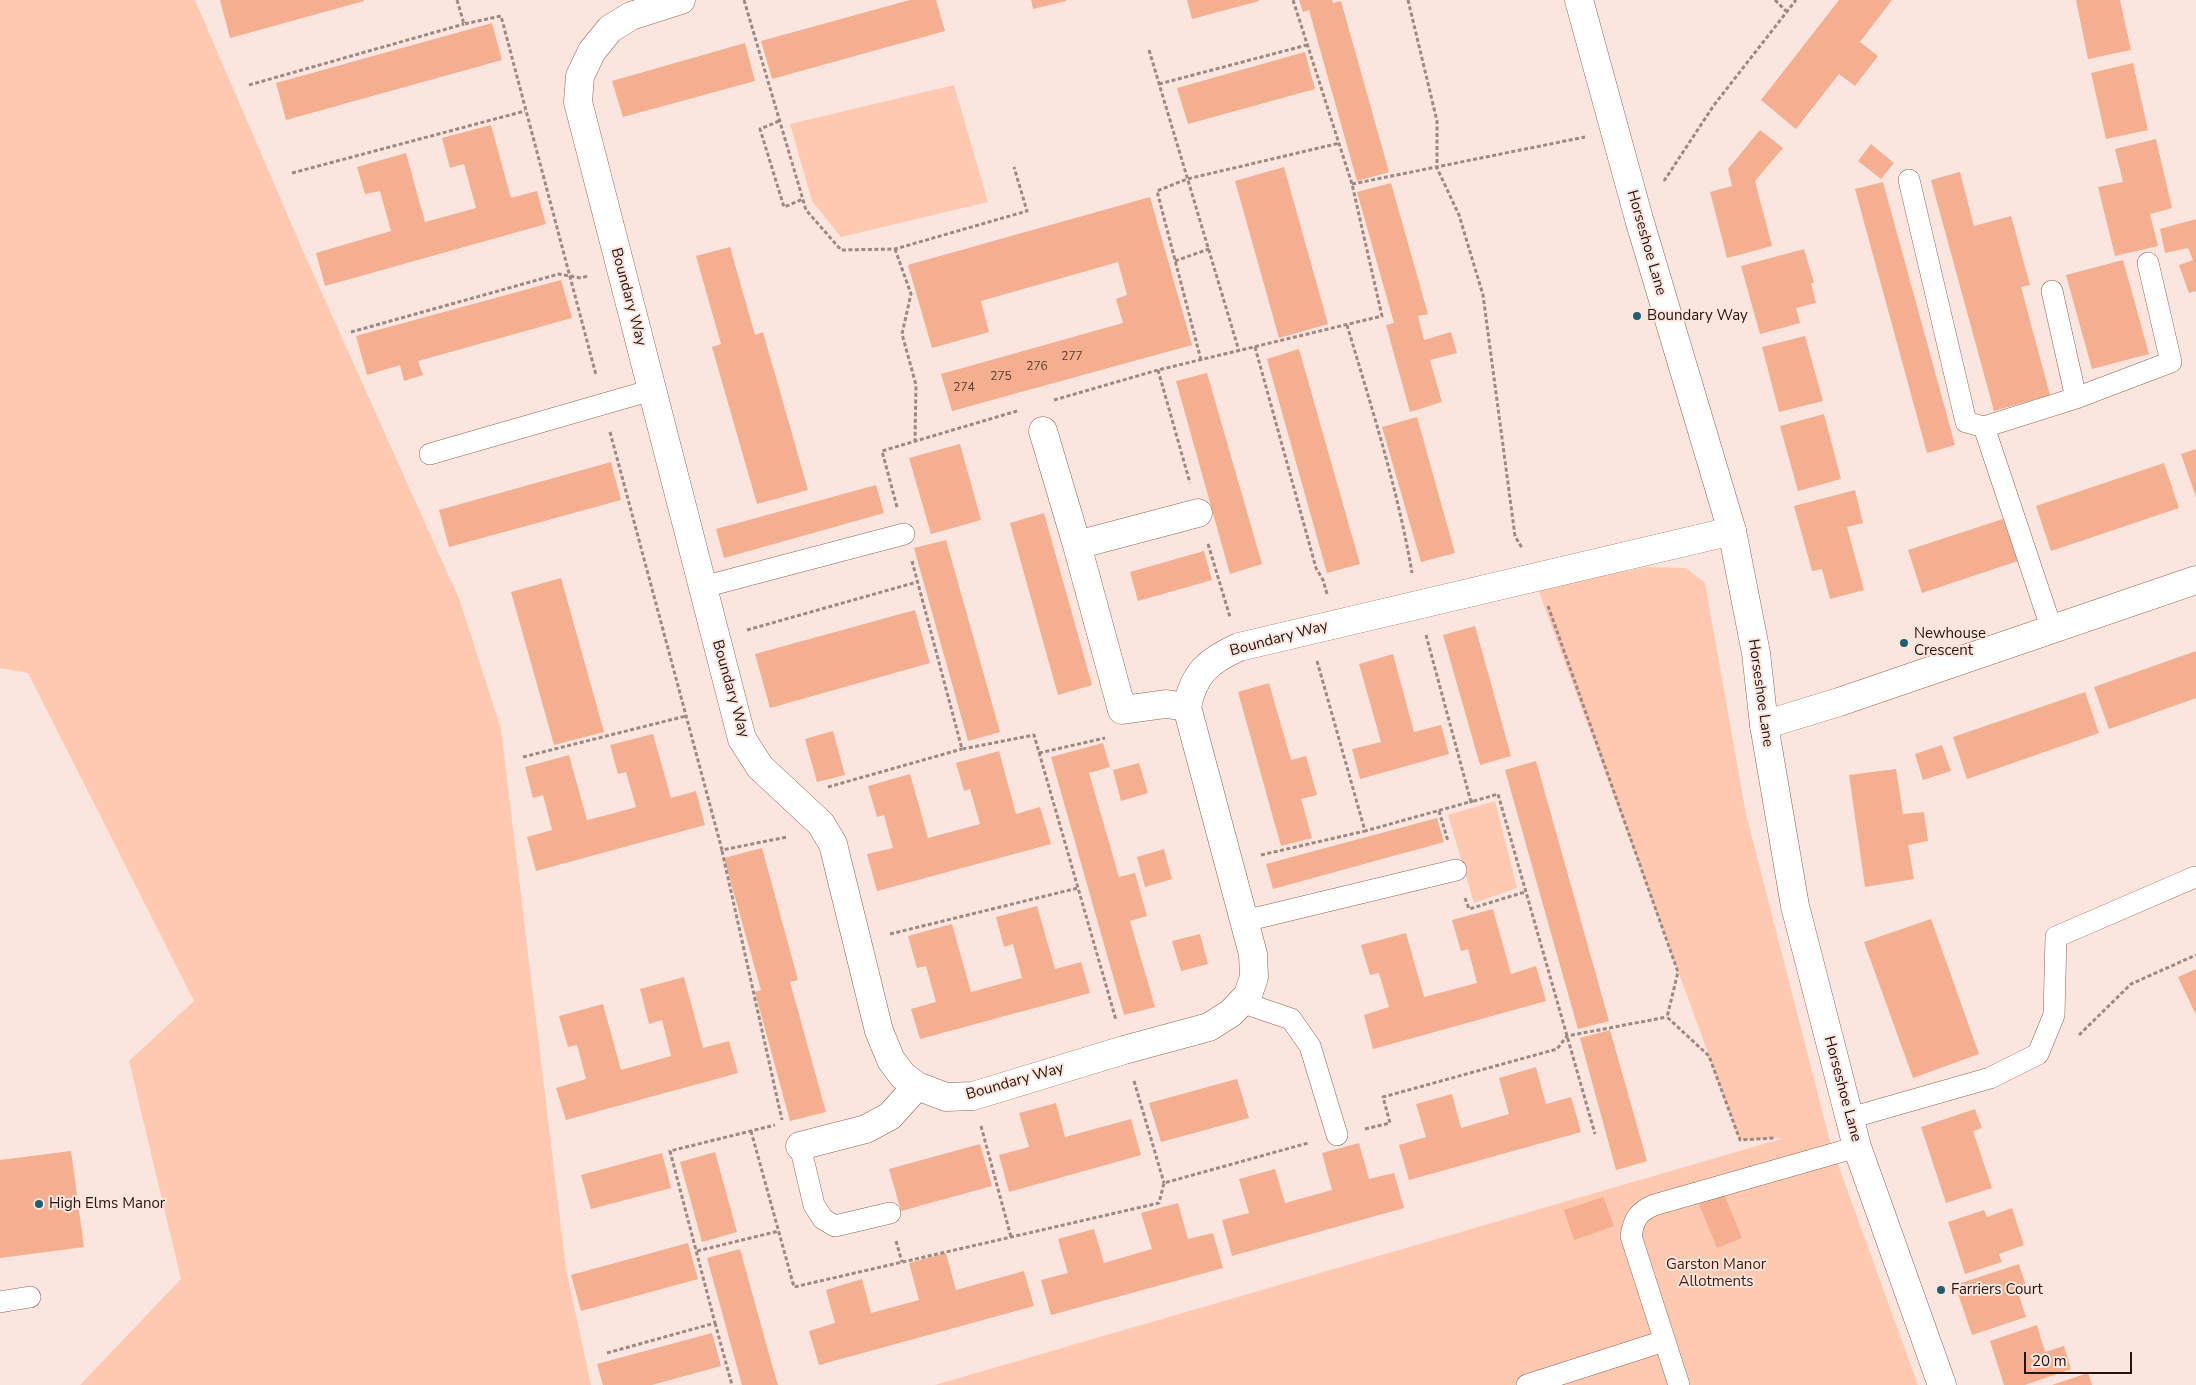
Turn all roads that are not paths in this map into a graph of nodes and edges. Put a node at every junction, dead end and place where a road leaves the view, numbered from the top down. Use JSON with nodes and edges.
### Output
{"nodes":[{"id":1,"x":681,"y":0,"type":"edge"},
{"id":2,"x":1579,"y":0,"type":"edge"},
{"id":3,"x":1909,"y":180,"type":"dead end"},
{"id":4,"x":2148,"y":263,"type":"dead end"},
{"id":5,"x":2052,"y":291,"type":"dead end"},
{"id":6,"x":652,"y":390,"type":"junction"},
{"id":7,"x":2076,"y":398,"type":"junction"},
{"id":8,"x":1984,"y":427,"type":"junction"},
{"id":9,"x":1042,"y":430,"type":"dead end"},
{"id":10,"x":430,"y":454,"type":"dead end"},
{"id":11,"x":1198,"y":513,"type":"dead end"},
{"id":12,"x":1732,"y":531,"type":"junction"},
{"id":13,"x":904,"y":534,"type":"road end"},
{"id":14,"x":1077,"y":545,"type":"junction"},
{"id":15,"x":2196,"y":580,"type":"edge"},
{"id":16,"x":703,"y":587,"type":"junction"},
{"id":17,"x":2052,"y":630,"type":"junction"},
{"id":18,"x":1187,"y":708,"type":"junction"},
{"id":19,"x":1764,"y":725,"type":"junction"},
{"id":20,"x":1456,"y":870,"type":"dead end"},
{"id":21,"x":2195,"y":877,"type":"dead end"},
{"id":22,"x":1242,"y":917,"type":"junction"},
{"id":23,"x":1241,"y":1002,"type":"junction"},
{"id":24,"x":917,"y":1086,"type":"junction"},
{"id":25,"x":1850,"y":1118,"type":"junction"},
{"id":26,"x":1337,"y":1135,"type":"road end"},
{"id":27,"x":800,"y":1146,"type":"joint"},
{"id":28,"x":1857,"y":1147,"type":"junction"},
{"id":29,"x":890,"y":1213,"type":"dead end"},
{"id":30,"x":30,"y":1297,"type":"dead end"},
{"id":31,"x":0,"y":1302,"type":"edge"},
{"id":32,"x":1664,"y":1341,"type":"junction"},
{"id":33,"x":1527,"y":1385,"type":"edge"},
{"id":34,"x":1679,"y":1385,"type":"edge"},
{"id":35,"x":1942,"y":1385,"type":"edge"}],
"edges":[{"from":1,"to":6,"type":"street","name":"Boundary Way"},
{"from":2,"to":12,"type":"street","name":"Horseshoe Lane"},
{"from":3,"to":8,"type":"lane"},
{"from":4,"to":7,"type":"lane"},
{"from":5,"to":7,"type":"lane"},
{"from":6,"to":10,"type":"lane"},
{"from":6,"to":16,"type":"street","name":"Boundary Way"},
{"from":7,"to":8,"type":"lane"},
{"from":8,"to":17,"type":"lane"},
{"from":9,"to":14,"type":"street"},
{"from":11,"to":14,"type":"street"},
{"from":12,"to":18,"type":"street","name":"Boundary Way"},
{"from":12,"to":19,"type":"street","name":"Horseshoe Lane"},
{"from":13,"to":16,"type":"lane"},
{"from":14,"to":18,"type":"street"},
{"from":15,"to":17,"type":"street"},
{"from":16,"to":24,"type":"street","name":"Boundary Way"},
{"from":17,"to":19,"type":"street"},
{"from":18,"to":22,"type":"street","name":"Boundary Way"},
{"from":19,"to":25,"type":"street","name":"Horseshoe Lane"},
{"from":20,"to":22,"type":"lane"},
{"from":21,"to":25,"type":"lane"},
{"from":22,"to":23,"type":"street","name":"Boundary Way"},
{"from":23,"to":24,"type":"street","name":"Boundary Way"},
{"from":23,"to":26,"type":"lane"},
{"from":24,"to":27,"type":"street"},
{"from":25,"to":28,"type":"street","name":"Horseshoe Lane"},
{"from":27,"to":29,"type":"lane"},
{"from":28,"to":32,"type":"lane"},
{"from":28,"to":35,"type":"street","name":"Horseshoe Lane"},
{"from":30,"to":31,"type":"lane"},
{"from":32,"to":33,"type":"lane"},
{"from":32,"to":34,"type":"lane"}]}
